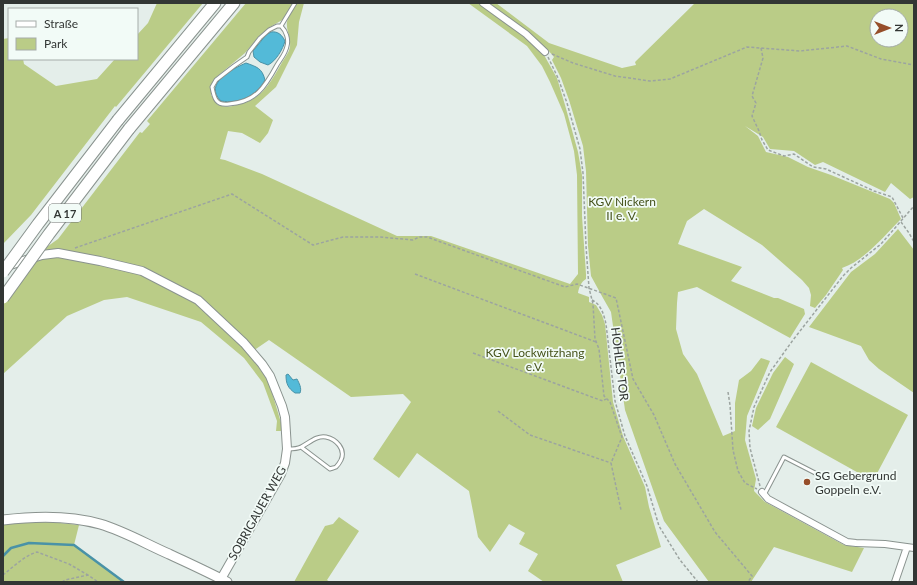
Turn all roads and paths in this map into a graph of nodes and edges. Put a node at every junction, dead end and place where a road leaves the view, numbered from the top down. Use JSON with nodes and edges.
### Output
{"nodes":[{"id":1,"x":215,"y":3,"type":"edge"},
{"id":2,"x":234,"y":3,"type":"edge"},
{"id":3,"x":295,"y":3,"type":"edge"},
{"id":4,"x":483,"y":3,"type":"edge"},
{"id":5,"x":281,"y":26,"type":"junction"},
{"id":6,"x":761,"y":48,"type":"junction"},
{"id":7,"x":545,"y":52,"type":"junction"},
{"id":8,"x":914,"y":65,"type":"edge"},
{"id":9,"x":914,"y":206,"type":"edge"},
{"id":10,"x":903,"y":219,"type":"junction"},
{"id":11,"x":901,"y":222,"type":"junction"},
{"id":12,"x":914,"y":242,"type":"edge"},
{"id":13,"x":73,"y":248,"type":"dead end"},
{"id":14,"x":3,"y":267,"type":"edge"},
{"id":15,"x":3,"y":272,"type":"edge"},
{"id":16,"x":415,"y":274,"type":"dead end"},
{"id":17,"x":589,"y":288,"type":"junction"},
{"id":18,"x":3,"y":298,"type":"edge"},
{"id":19,"x":592,"y":300,"type":"junction"},
{"id":20,"x":596,"y":342,"type":"junction"},
{"id":21,"x":474,"y":353,"type":"dead end"},
{"id":22,"x":728,"y":392,"type":"dead end"},
{"id":23,"x":606,"y":398,"type":"junction"},
{"id":24,"x":498,"y":411,"type":"dead end"},
{"id":25,"x":622,"y":436,"type":"junction"},
{"id":26,"x":625,"y":436,"type":"junction"},
{"id":27,"x":301,"y":447,"type":"junction"},
{"id":28,"x":287,"y":449,"type":"junction"},
{"id":29,"x":611,"y":463,"type":"junction"},
{"id":30,"x":821,"y":476,"type":"dead end"},
{"id":31,"x":763,"y":493,"type":"junction"},
{"id":32,"x":621,"y":510,"type":"dead end"},
{"id":33,"x":3,"y":520,"type":"edge"},
{"id":34,"x":907,"y":546,"type":"junction"},
{"id":35,"x":914,"y":548,"type":"edge"},
{"id":36,"x":3,"y":575,"type":"edge"},
{"id":37,"x":88,"y":575,"type":"junction"},
{"id":38,"x":224,"y":580,"type":"edge"},
{"id":39,"x":62,"y":582,"type":"edge"},
{"id":40,"x":98,"y":582,"type":"edge"},
{"id":41,"x":698,"y":582,"type":"edge"},
{"id":42,"x":748,"y":582,"type":"edge"},
{"id":43,"x":895,"y":582,"type":"edge"}],
"edges":[{"from":1,"to":15,"type":"highway","number":"A 17","bridge":true},
{"from":2,"to":18,"type":"highway","number":"A 17","bridge":true},
{"from":3,"to":5,"type":"lane"},
{"from":4,"to":7,"type":"street"},
{"from":5,"to":5,"type":"lane"},
{"from":6,"to":7,"type":"path"},
{"from":6,"to":8,"type":"path"},
{"from":6,"to":10,"type":"path"},
{"from":7,"to":17,"type":"path","name":"HOHLES TOR"},
{"from":9,"to":10,"type":"path"},
{"from":10,"to":11,"type":"path"},
{"from":11,"to":12,"type":"path"},
{"from":11,"to":31,"type":"path"},
{"from":13,"to":17,"type":"path"},
{"from":14,"to":28,"type":"street","name":"SOBRIGAUER WEG"},
{"from":16,"to":20,"type":"path"},
{"from":17,"to":19,"type":"path","name":"HOHLES TOR"},
{"from":17,"to":42,"type":"path"},
{"from":19,"to":20,"type":"path"},
{"from":19,"to":26,"type":"path","name":"HOHLES TOR"},
{"from":20,"to":23,"type":"path"},
{"from":21,"to":23,"type":"path"},
{"from":22,"to":31,"type":"path"},
{"from":23,"to":25,"type":"path"},
{"from":24,"to":29,"type":"path"},
{"from":25,"to":26,"type":"path"},
{"from":25,"to":29,"type":"path"},
{"from":26,"to":41,"type":"path","name":"HOHLES TOR"},
{"from":27,"to":27,"type":"lane"},
{"from":27,"to":28,"type":"lane"},
{"from":28,"to":38,"type":"street","name":"SOBRIGAUER WEG"},
{"from":29,"to":32,"type":"path"},
{"from":30,"to":31,"type":"lane"},
{"from":31,"to":34,"type":"street"},
{"from":33,"to":38,"type":"main road"},
{"from":34,"to":35,"type":"street"},
{"from":34,"to":43,"type":"street"},
{"from":36,"to":37,"type":"path"},
{"from":37,"to":39,"type":"path"},
{"from":37,"to":40,"type":"path"}]}
